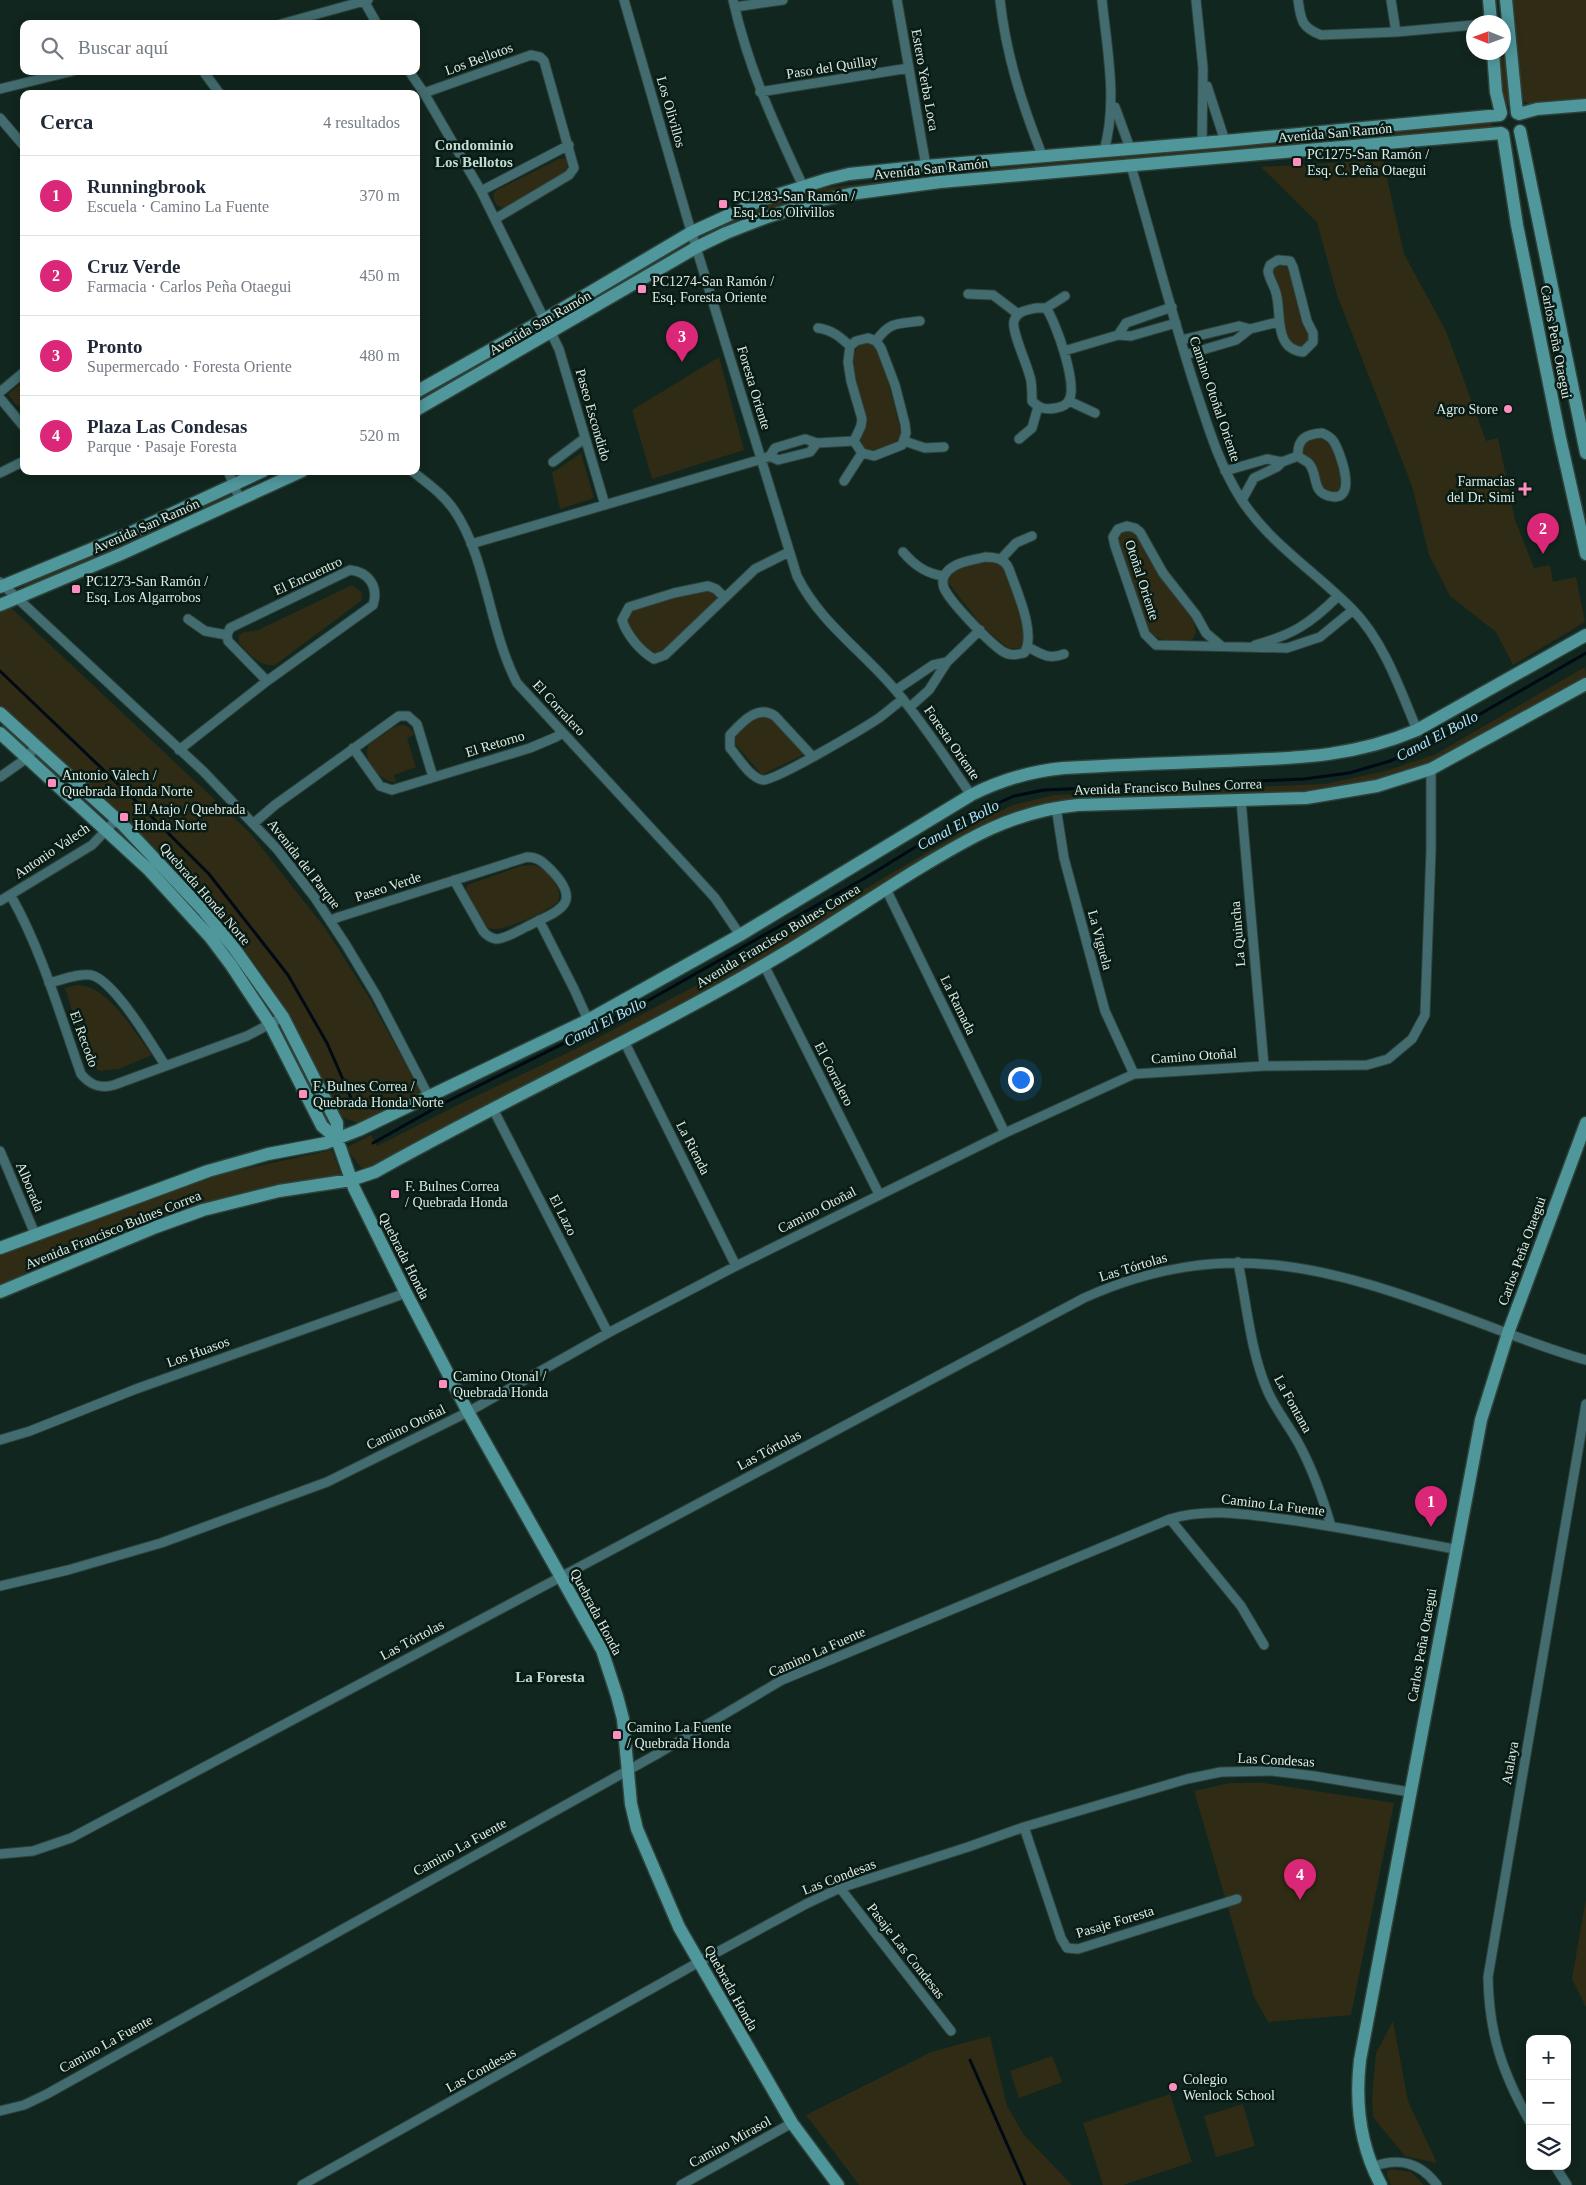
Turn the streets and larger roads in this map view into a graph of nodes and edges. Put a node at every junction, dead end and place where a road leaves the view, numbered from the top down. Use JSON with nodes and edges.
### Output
{"nodes":[{"id":1,"x":624,"y":0,"type":"edge"},
{"id":2,"x":782,"y":0,"type":"edge"},
{"id":3,"x":896,"y":0,"type":"edge"},
{"id":4,"x":1000,"y":0,"type":"edge"},
{"id":5,"x":1102,"y":0,"type":"edge"},
{"id":6,"x":1196,"y":0,"type":"edge"},
{"id":7,"x":1298,"y":0,"type":"edge"},
{"id":8,"x":1391,"y":0,"type":"edge"},
{"id":9,"x":1489,"y":0,"type":"edge"},
{"id":10,"x":1506,"y":0,"type":"edge"},
{"id":11,"x":366,"y":1,"type":"edge"},
{"id":12,"x":734,"y":4,"type":"edge"},
{"id":13,"x":1490,"y":15,"type":"edge"},
{"id":14,"x":1507,"y":15,"type":"edge"},
{"id":15,"x":296,"y":20,"type":"edge"},
{"id":16,"x":375,"y":20,"type":"edge"},
{"id":17,"x":1466,"y":26,"type":"edge"},
{"id":18,"x":1396,"y":32,"type":"junction"},
{"id":19,"x":1511,"y":54,"type":"edge"},
{"id":20,"x":1494,"y":60,"type":"edge"},
{"id":21,"x":909,"y":68,"type":"junction"},
{"id":22,"x":1203,"y":68,"type":"junction"},
{"id":23,"x":57,"y":75,"type":"edge"},
{"id":24,"x":206,"y":75,"type":"edge"},
{"id":25,"x":412,"y":75,"type":"edge"},
{"id":26,"x":0,"y":89,"type":"edge"},
{"id":27,"x":217,"y":90,"type":"edge"},
{"id":28,"x":1112,"y":90,"type":"junction"},
{"id":29,"x":760,"y":92,"type":"junction"},
{"id":30,"x":424,"y":93,"type":"junction"},
{"id":31,"x":1586,"y":105,"type":"edge"},
{"id":32,"x":1518,"y":113,"type":"junction"},
{"id":33,"x":1500,"y":114,"type":"junction"},
{"id":34,"x":0,"y":118,"type":"edge"},
{"id":35,"x":1520,"y":131,"type":"junction"},
{"id":36,"x":1502,"y":134,"type":"junction"},
{"id":37,"x":20,"y":141,"type":"edge"},
{"id":38,"x":1225,"y":141,"type":"junction"},
{"id":39,"x":1202,"y":143,"type":"junction"},
{"id":40,"x":568,"y":146,"type":"junction"},
{"id":41,"x":1130,"y":148,"type":"junction"},
{"id":42,"x":1104,"y":151,"type":"junction"},
{"id":43,"x":1042,"y":155,"type":"junction"},
{"id":44,"x":926,"y":166,"type":"junction"},
{"id":45,"x":1131,"y":166,"type":"junction"},
{"id":46,"x":803,"y":186,"type":"junction"},
{"id":47,"x":481,"y":191,"type":"junction"},
{"id":48,"x":495,"y":219,"type":"junction"},
{"id":49,"x":692,"y":232,"type":"junction"},
{"id":50,"x":698,"y":247,"type":"junction"},
{"id":51,"x":968,"y":294,"type":"dead end"},
{"id":52,"x":1065,"y":296,"type":"dead end"},
{"id":53,"x":1172,"y":307,"type":"junction"},
{"id":54,"x":1046,"y":308,"type":"junction"},
{"id":55,"x":1018,"y":314,"type":"junction"},
{"id":56,"x":545,"y":319,"type":"junction"},
{"id":57,"x":920,"y":321,"type":"dead end"},
{"id":58,"x":1278,"y":322,"type":"junction"},
{"id":59,"x":1176,"y":324,"type":"junction"},
{"id":60,"x":818,"y":328,"type":"dead end"},
{"id":61,"x":1250,"y":329,"type":"junction"},
{"id":62,"x":552,"y":333,"type":"junction"},
{"id":63,"x":1118,"y":335,"type":"junction"},
{"id":64,"x":1181,"y":340,"type":"junction"},
{"id":65,"x":876,"y":341,"type":"junction"},
{"id":66,"x":850,"y":346,"type":"junction"},
{"id":67,"x":1064,"y":351,"type":"junction"},
{"id":68,"x":1185,"y":355,"type":"junction"},
{"id":69,"x":20,"y":375,"type":"edge"},
{"id":70,"x":420,"y":390,"type":"edge"},
{"id":71,"x":0,"y":392,"type":"edge"},
{"id":72,"x":0,"y":398,"type":"edge"},
{"id":73,"x":1069,"y":401,"type":"junction"},
{"id":74,"x":1038,"y":407,"type":"junction"},
{"id":75,"x":420,"y":408,"type":"edge"},
{"id":76,"x":1576,"y":408,"type":"junction"},
{"id":77,"x":1094,"y":413,"type":"dead end"},
{"id":78,"x":1555,"y":414,"type":"junction"},
{"id":79,"x":20,"y":422,"type":"edge"},
{"id":80,"x":1581,"y":431,"type":"junction"},
{"id":81,"x":585,"y":438,"type":"junction"},
{"id":82,"x":1560,"y":438,"type":"junction"},
{"id":83,"x":1019,"y":439,"type":"dead end"},
{"id":84,"x":854,"y":441,"type":"junction"},
{"id":85,"x":904,"y":441,"type":"junction"},
{"id":86,"x":817,"y":443,"type":"junction"},
{"id":87,"x":944,"y":447,"type":"dead end"},
{"id":88,"x":862,"y":453,"type":"junction"},
{"id":89,"x":1586,"y":453,"type":"edge"},
{"id":90,"x":1298,"y":456,"type":"junction"},
{"id":91,"x":766,"y":457,"type":"junction"},
{"id":92,"x":553,"y":462,"type":"dead end"},
{"id":93,"x":1282,"y":462,"type":"junction"},
{"id":94,"x":20,"y":463,"type":"edge"},
{"id":95,"x":1225,"y":471,"type":"junction"},
{"id":96,"x":0,"y":472,"type":"edge"},
{"id":97,"x":230,"y":475,"type":"edge"},
{"id":98,"x":255,"y":475,"type":"edge"},
{"id":99,"x":293,"y":475,"type":"edge"},
{"id":100,"x":417,"y":475,"type":"edge"},
{"id":101,"x":844,"y":481,"type":"dead end"},
{"id":102,"x":234,"y":486,"type":"junction"},
{"id":103,"x":240,"y":500,"type":"junction"},
{"id":104,"x":1242,"y":500,"type":"junction"},
{"id":105,"x":605,"y":505,"type":"junction"},
{"id":106,"x":1032,"y":536,"type":"dead end"},
{"id":107,"x":471,"y":544,"type":"junction"},
{"id":108,"x":789,"y":552,"type":"junction"},
{"id":109,"x":904,"y":552,"type":"dead end"},
{"id":110,"x":1586,"y":554,"type":"edge"},
{"id":111,"x":1001,"y":559,"type":"junction"},
{"id":112,"x":944,"y":576,"type":"junction"},
{"id":113,"x":1,"y":585,"type":"edge"},
{"id":114,"x":1337,"y":597,"type":"junction"},
{"id":115,"x":724,"y":598,"type":"junction"},
{"id":116,"x":17,"y":599,"type":"junction"},
{"id":117,"x":0,"y":605,"type":"edge"},
{"id":118,"x":1353,"y":610,"type":"junction"},
{"id":119,"x":188,"y":619,"type":"dead end"},
{"id":120,"x":1201,"y":623,"type":"junction"},
{"id":121,"x":980,"y":630,"type":"junction"},
{"id":122,"x":227,"y":635,"type":"junction"},
{"id":123,"x":1586,"y":636,"type":"edge"},
{"id":124,"x":1192,"y":646,"type":"junction"},
{"id":125,"x":1220,"y":646,"type":"junction"},
{"id":126,"x":1252,"y":646,"type":"junction"},
{"id":127,"x":1028,"y":647,"type":"junction"},
{"id":128,"x":1064,"y":654,"type":"dead end"},
{"id":129,"x":947,"y":662,"type":"junction"},
{"id":130,"x":267,"y":681,"type":"junction"},
{"id":131,"x":1586,"y":684,"type":"edge"},
{"id":132,"x":896,"y":690,"type":"junction"},
{"id":133,"x":903,"y":699,"type":"junction"},
{"id":134,"x":910,"y":707,"type":"junction"},
{"id":135,"x":0,"y":713,"type":"edge"},
{"id":136,"x":1417,"y":730,"type":"junction"},
{"id":137,"x":0,"y":733,"type":"edge"},
{"id":138,"x":562,"y":733,"type":"junction"},
{"id":139,"x":35,"y":747,"type":"junction"},
{"id":140,"x":353,"y":748,"type":"junction"},
{"id":141,"x":179,"y":750,"type":"junction"},
{"id":142,"x":812,"y":756,"type":"junction"},
{"id":143,"x":27,"y":758,"type":"junction"},
{"id":144,"x":1432,"y":769,"type":"junction"},
{"id":145,"x":0,"y":777,"type":"edge"},
{"id":146,"x":433,"y":777,"type":"junction"},
{"id":147,"x":971,"y":795,"type":"junction"},
{"id":148,"x":1241,"y":800,"type":"junction"},
{"id":149,"x":1056,"y":807,"type":"junction"},
{"id":150,"x":116,"y":820,"type":"junction"},
{"id":151,"x":254,"y":823,"type":"junction"},
{"id":152,"x":106,"y":830,"type":"junction"},
{"id":153,"x":454,"y":880,"type":"junction"},
{"id":154,"x":886,"y":889,"type":"junction"},
{"id":155,"x":11,"y":896,"type":"junction"},
{"id":156,"x":0,"y":900,"type":"edge"},
{"id":157,"x":330,"y":920,"type":"junction"},
{"id":158,"x":539,"y":920,"type":"junction"},
{"id":159,"x":740,"y":935,"type":"junction"},
{"id":160,"x":764,"y":965,"type":"junction"},
{"id":161,"x":49,"y":983,"type":"junction"},
{"id":162,"x":283,"y":1017,"type":"junction"},
{"id":163,"x":588,"y":1020,"type":"junction"},
{"id":164,"x":270,"y":1024,"type":"junction"},
{"id":165,"x":624,"y":1041,"type":"junction"},
{"id":166,"x":165,"y":1065,"type":"junction"},
{"id":167,"x":1264,"y":1066,"type":"junction"},
{"id":168,"x":1134,"y":1074,"type":"junction"},
{"id":169,"x":429,"y":1097,"type":"junction"},
{"id":170,"x":493,"y":1109,"type":"junction"},
{"id":171,"x":1586,"y":1123,"type":"edge"},
{"id":172,"x":1005,"y":1133,"type":"junction"},
{"id":173,"x":337,"y":1139,"type":"junction"},
{"id":174,"x":0,"y":1151,"type":"edge"},
{"id":175,"x":352,"y":1180,"type":"junction"},
{"id":176,"x":879,"y":1194,"type":"junction"},
{"id":177,"x":35,"y":1234,"type":"junction"},
{"id":178,"x":0,"y":1248,"type":"edge"},
{"id":179,"x":1238,"y":1262,"type":"junction"},
{"id":180,"x":736,"y":1266,"type":"junction"},
{"id":181,"x":0,"y":1292,"type":"edge"},
{"id":182,"x":406,"y":1293,"type":"junction"},
{"id":183,"x":608,"y":1333,"type":"junction"},
{"id":184,"x":1508,"y":1333,"type":"junction"},
{"id":185,"x":1586,"y":1360,"type":"edge"},
{"id":186,"x":1586,"y":1404,"type":"edge"},
{"id":187,"x":468,"y":1412,"type":"junction"},
{"id":188,"x":0,"y":1440,"type":"edge"},
{"id":189,"x":1170,"y":1519,"type":"junction"},
{"id":190,"x":1331,"y":1526,"type":"junction"},
{"id":191,"x":1455,"y":1549,"type":"junction"},
{"id":192,"x":561,"y":1576,"type":"junction"},
{"id":193,"x":0,"y":1586,"type":"edge"},
{"id":194,"x":1264,"y":1644,"type":"dead end"},
{"id":195,"x":629,"y":1768,"type":"junction"},
{"id":196,"x":1410,"y":1792,"type":"junction"},
{"id":197,"x":1024,"y":1827,"type":"junction"},
{"id":198,"x":0,"y":1854,"type":"edge"},
{"id":199,"x":840,"y":1888,"type":"junction"},
{"id":200,"x":1237,"y":1899,"type":"dead end"},
{"id":201,"x":699,"y":1962,"type":"junction"},
{"id":202,"x":950,"y":2031,"type":"dead end"},
{"id":203,"x":0,"y":2111,"type":"edge"},
{"id":204,"x":1526,"y":2115,"type":"edge"},
{"id":205,"x":792,"y":2122,"type":"junction"},
{"id":206,"x":1372,"y":2167,"type":"junction"},
{"id":207,"x":1558,"y":2170,"type":"edge"},
{"id":208,"x":302,"y":2185,"type":"edge"},
{"id":209,"x":681,"y":2185,"type":"edge"},
{"id":210,"x":838,"y":2185,"type":"edge"},
{"id":211,"x":1381,"y":2185,"type":"edge"},
{"id":212,"x":1437,"y":2185,"type":"edge"},
{"id":213,"x":1567,"y":2185,"type":"edge"}],
"edges":[{"from":1,"to":49,"type":"street","name":"Los Olivillos"},
{"from":2,"to":12,"type":"street"},
{"from":3,"to":21,"type":"street","name":"Estero Yerba Loca"},
{"from":4,"to":43,"type":"street"},
{"from":5,"to":28,"type":"street"},
{"from":6,"to":22,"type":"street"},
{"from":7,"to":18,"type":"street"},
{"from":8,"to":18,"type":"street"},
{"from":9,"to":13,"type":"street"},
{"from":10,"to":14,"type":"street"},
{"from":11,"to":15,"type":"street"},
{"from":11,"to":16,"type":"street"},
{"from":12,"to":29,"type":"street"},
{"from":17,"to":18,"type":"street"},
{"from":19,"to":32,"type":"street"},
{"from":20,"to":33,"type":"street"},
{"from":21,"to":29,"type":"street","name":"Paso del Quillay"},
{"from":21,"to":44,"type":"street","name":"Estero Yerba Loca"},
{"from":22,"to":38,"type":"street"},
{"from":22,"to":39,"type":"street"},
{"from":23,"to":26,"type":"street"},
{"from":24,"to":27,"type":"street"},
{"from":25,"to":30,"type":"street"},
{"from":28,"to":41,"type":"street"},
{"from":28,"to":42,"type":"street"},
{"from":29,"to":46,"type":"street"},
{"from":30,"to":40,"type":"street","name":"Los Bellotos"},
{"from":30,"to":47,"type":"street"},
{"from":31,"to":32,"type":"street"},
{"from":32,"to":33,"type":"street"},
{"from":32,"to":35,"type":"street"},
{"from":33,"to":36,"type":"street"},
{"from":33,"to":38,"type":"street","name":"Avenida San Ramón"},
{"from":34,"to":37,"type":"street"},
{"from":35,"to":36,"type":"street"},
{"from":35,"to":76,"type":"street","name":"Carlos Peña Otaegui"},
{"from":36,"to":45,"type":"street","name":"Avenida San Ramón"},
{"from":36,"to":78,"type":"street","name":"Carlos Peña Otaegui"},
{"from":38,"to":39,"type":"street","name":"Avenida San Ramón"},
{"from":39,"to":41,"type":"street","name":"Avenida San Ramón"},
{"from":40,"to":47,"type":"street"},
{"from":40,"to":48,"type":"street","name":"Los Bellotos"},
{"from":41,"to":42,"type":"street","name":"Avenida San Ramón"},
{"from":42,"to":43,"type":"street","name":"Avenida San Ramón"},
{"from":43,"to":44,"type":"street","name":"Avenida San Ramón"},
{"from":44,"to":46,"type":"street","name":"Avenida San Ramón"},
{"from":45,"to":50,"type":"street","name":"Avenida San Ramón"},
{"from":45,"to":53,"type":"street","name":"Camino Otoñal Oriente"},
{"from":46,"to":49,"type":"street","name":"Avenida San Ramón"},
{"from":47,"to":48,"type":"street"},
{"from":48,"to":56,"type":"street"},
{"from":49,"to":50,"type":"street","name":"Foresta Oriente"},
{"from":49,"to":56,"type":"street","name":"Avenida San Ramón"},
{"from":50,"to":62,"type":"street","name":"Avenida San Ramón"},
{"from":50,"to":91,"type":"street","name":"Foresta Oriente"},
{"from":51,"to":55,"type":"street"},
{"from":52,"to":54,"type":"street"},
{"from":53,"to":59,"type":"street","name":"Camino Otoñal Oriente"},
{"from":53,"to":63,"type":"street"},
{"from":54,"to":55,"type":"street"},
{"from":54,"to":67,"type":"street"},
{"from":55,"to":74,"type":"street"},
{"from":56,"to":62,"type":"street"},
{"from":56,"to":70,"type":"street","name":"Avenida San Ramón"},
{"from":57,"to":65,"type":"street"},
{"from":58,"to":58,"type":"street"},
{"from":58,"to":61,"type":"street"},
{"from":59,"to":63,"type":"street"},
{"from":59,"to":64,"type":"street","name":"Camino Otoñal Oriente"},
{"from":60,"to":66,"type":"street"},
{"from":61,"to":64,"type":"street"},
{"from":61,"to":68,"type":"street"},
{"from":62,"to":75,"type":"street","name":"Avenida San Ramón"},
{"from":62,"to":81,"type":"street","name":"Paseo Escondido"},
{"from":63,"to":67,"type":"street"},
{"from":64,"to":68,"type":"street","name":"Camino Otoñal Oriente"},
{"from":65,"to":66,"type":"street"},
{"from":65,"to":85,"type":"street"},
{"from":66,"to":84,"type":"street"},
{"from":67,"to":73,"type":"street"},
{"from":68,"to":95,"type":"street","name":"Camino Otoñal Oriente"},
{"from":69,"to":71,"type":"street"},
{"from":72,"to":79,"type":"street"},
{"from":73,"to":74,"type":"street"},
{"from":73,"to":77,"type":"street"},
{"from":74,"to":83,"type":"street"},
{"from":76,"to":78,"type":"street"},
{"from":76,"to":80,"type":"street","name":"Carlos Peña Otaegui"},
{"from":78,"to":82,"type":"street","name":"Carlos Peña Otaegui"},
{"from":80,"to":82,"type":"street"},
{"from":80,"to":89,"type":"street","name":"Carlos Peña Otaegui"},
{"from":81,"to":92,"type":"street"},
{"from":81,"to":105,"type":"street","name":"Paseo Escondido"},
{"from":82,"to":110,"type":"street","name":"Carlos Peña Otaegui"},
{"from":84,"to":86,"type":"street"},
{"from":84,"to":88,"type":"street"},
{"from":85,"to":87,"type":"street"},
{"from":85,"to":88,"type":"street"},
{"from":86,"to":91,"type":"street"},
{"from":86,"to":91,"type":"street"},
{"from":88,"to":101,"type":"street"},
{"from":90,"to":90,"type":"street"},
{"from":90,"to":93,"type":"street"},
{"from":91,"to":105,"type":"street"},
{"from":91,"to":108,"type":"street","name":"Foresta Oriente"},
{"from":93,"to":95,"type":"street"},
{"from":93,"to":104,"type":"street"},
{"from":94,"to":96,"type":"street"},
{"from":95,"to":104,"type":"street","name":"Camino Otoñal Oriente"},
{"from":97,"to":102,"type":"street"},
{"from":98,"to":102,"type":"street","name":"Avenida San Ramón"},
{"from":99,"to":103,"type":"street","name":"Avenida San Ramón"},
{"from":100,"to":107,"type":"street","name":"El Corralero"},
{"from":102,"to":103,"type":"street"},
{"from":102,"to":113,"type":"street","name":"Avenida San Ramón"},
{"from":103,"to":116,"type":"street","name":"Avenida San Ramón"},
{"from":104,"to":114,"type":"street","name":"Camino Otoñal Oriente"},
{"from":105,"to":107,"type":"street"},
{"from":106,"to":111,"type":"street"},
{"from":107,"to":138,"type":"street","name":"El Corralero"},
{"from":108,"to":115,"type":"street"},
{"from":108,"to":132,"type":"street","name":"Foresta Oriente"},
{"from":109,"to":112,"type":"street"},
{"from":111,"to":112,"type":"street"},
{"from":111,"to":127,"type":"street"},
{"from":112,"to":121,"type":"street"},
{"from":113,"to":116,"type":"street","name":"Avenida del Parque"},
{"from":114,"to":118,"type":"street","name":"Camino Otoñal Oriente"},
{"from":114,"to":126,"type":"street","name":"Otoñal Oriente"},
{"from":115,"to":115,"type":"street"},
{"from":116,"to":117,"type":"street","name":"Avenida San Ramón"},
{"from":116,"to":141,"type":"street","name":"Avenida del Parque"},
{"from":118,"to":126,"type":"street","name":"Otoñal Oriente"},
{"from":118,"to":136,"type":"street","name":"Camino Otoñal Oriente"},
{"from":119,"to":122,"type":"street"},
{"from":120,"to":124,"type":"street"},
{"from":120,"to":124,"type":"street","name":"Otoñal Oriente"},
{"from":120,"to":125,"type":"street","name":"Otoñal Oriente"},
{"from":121,"to":127,"type":"street"},
{"from":121,"to":129,"type":"street","name":"Foresta Oriente"},
{"from":122,"to":130,"type":"street"},
{"from":122,"to":130,"type":"street","name":"El Encuentro"},
{"from":123,"to":136,"type":"street","name":"Avenida Francisco Bulnes Correa"},
{"from":124,"to":125,"type":"street","name":"Otoñal Oriente"},
{"from":125,"to":126,"type":"street","name":"Otoñal Oriente"},
{"from":127,"to":128,"type":"street"},
{"from":129,"to":132,"type":"street","name":"Foresta Oriente"},
{"from":129,"to":134,"type":"street","name":"Foresta Oriente"},
{"from":130,"to":141,"type":"street","name":"El Encuentro"},
{"from":131,"to":144,"type":"street","name":"Avenida Francisco Bulnes Correa"},
{"from":132,"to":133,"type":"street","name":"Foresta Oriente"},
{"from":133,"to":134,"type":"street","name":"Foresta Oriente"},
{"from":133,"to":142,"type":"street"},
{"from":134,"to":147,"type":"street","name":"Foresta Oriente"},
{"from":135,"to":139,"type":"street","name":"Quebrada Honda Norte"},
{"from":136,"to":147,"type":"street","name":"Avenida Francisco Bulnes Correa"},
{"from":137,"to":143,"type":"street","name":"Quebrada Honda Norte"},
{"from":138,"to":146,"type":"street","name":"El Retorno"},
{"from":138,"to":159,"type":"street","name":"El Corralero"},
{"from":139,"to":143,"type":"street"},
{"from":139,"to":150,"type":"street","name":"Quebrada Honda Norte"},
{"from":140,"to":146,"type":"street","name":"El Retorno"},
{"from":140,"to":146,"type":"street"},
{"from":140,"to":151,"type":"street"},
{"from":141,"to":151,"type":"street","name":"Avenida del Parque"},
{"from":142,"to":142,"type":"street"},
{"from":143,"to":145,"type":"street"},
{"from":143,"to":152,"type":"street","name":"Quebrada Honda Norte"},
{"from":144,"to":148,"type":"street","name":"Avenida Francisco Bulnes Correa"},
{"from":144,"to":167,"type":"street","name":"Camino Otoñal"},
{"from":147,"to":159,"type":"street","name":"Avenida Francisco Bulnes Correa"},
{"from":148,"to":149,"type":"street","name":"Avenida Francisco Bulnes Correa"},
{"from":148,"to":167,"type":"street","name":"La Quincha"},
{"from":149,"to":154,"type":"street","name":"Avenida Francisco Bulnes Correa"},
{"from":149,"to":168,"type":"street","name":"La Viguela"},
{"from":150,"to":152,"type":"street","name":"Antonio Valech"},
{"from":150,"to":162,"type":"street","name":"Quebrada Honda Norte"},
{"from":151,"to":157,"type":"street","name":"Avenida del Parque"},
{"from":152,"to":155,"type":"street","name":"Antonio Valech"},
{"from":152,"to":164,"type":"street","name":"Quebrada Honda Norte"},
{"from":153,"to":157,"type":"street","name":"Paseo Verde"},
{"from":153,"to":158,"type":"street","name":"Paseo Verde"},
{"from":153,"to":158,"type":"street","name":"Paseo Verde"},
{"from":154,"to":160,"type":"street","name":"Avenida Francisco Bulnes Correa"},
{"from":154,"to":172,"type":"street","name":"La Ramada"},
{"from":155,"to":156,"type":"street","name":"Antonio Valech"},
{"from":155,"to":161,"type":"street","name":"El Recodo"},
{"from":157,"to":169,"type":"street","name":"Avenida del Parque"},
{"from":158,"to":163,"type":"street"},
{"from":159,"to":163,"type":"street","name":"Avenida Francisco Bulnes Correa"},
{"from":160,"to":165,"type":"street","name":"Avenida Francisco Bulnes Correa"},
{"from":160,"to":176,"type":"street","name":"El Corralero"},
{"from":161,"to":166,"type":"street"},
{"from":161,"to":166,"type":"street","name":"El Recodo"},
{"from":162,"to":164,"type":"street","name":"El Recodo"},
{"from":162,"to":173,"type":"street","name":"Quebrada Honda Norte"},
{"from":163,"to":169,"type":"street","name":"Avenida Francisco Bulnes Correa"},
{"from":164,"to":166,"type":"street","name":"El Recodo"},
{"from":164,"to":173,"type":"street","name":"Quebrada Honda Norte"},
{"from":165,"to":170,"type":"street","name":"Avenida Francisco Bulnes Correa"},
{"from":165,"to":180,"type":"street","name":"La Rienda"},
{"from":167,"to":168,"type":"street","name":"Camino Otoñal"},
{"from":168,"to":172,"type":"street","name":"Camino Otoñal"},
{"from":169,"to":173,"type":"street","name":"Avenida Francisco Bulnes Correa"},
{"from":170,"to":175,"type":"street","name":"Avenida Francisco Bulnes Correa"},
{"from":170,"to":183,"type":"street","name":"El Lazo"},
{"from":171,"to":184,"type":"street","name":"Carlos Peña Otaegui"},
{"from":172,"to":176,"type":"street","name":"Camino Otoñal"},
{"from":173,"to":175,"type":"street","name":"Quebrada Honda"},
{"from":173,"to":177,"type":"street","name":"Avenida Francisco Bulnes Correa"},
{"from":174,"to":177,"type":"street","name":"Alborada"},
{"from":175,"to":181,"type":"street","name":"Avenida Francisco Bulnes Correa"},
{"from":175,"to":182,"type":"street","name":"Quebrada Honda"},
{"from":176,"to":180,"type":"street","name":"Camino Otoñal"},
{"from":177,"to":178,"type":"street","name":"Avenida Francisco Bulnes Correa"},
{"from":179,"to":184,"type":"street","name":"Las Tórtolas"},
{"from":179,"to":190,"type":"street","name":"La Fontana"},
{"from":179,"to":192,"type":"street","name":"Las Tórtolas"},
{"from":180,"to":183,"type":"street","name":"Camino Otoñal"},
{"from":182,"to":187,"type":"street","name":"Quebrada Honda"},
{"from":182,"to":188,"type":"street","name":"Los Huasos"},
{"from":183,"to":187,"type":"street","name":"Camino Otoñal"},
{"from":184,"to":185,"type":"street","name":"Las Tórtolas"},
{"from":184,"to":191,"type":"street","name":"Carlos Peña Otaegui"},
{"from":186,"to":204,"type":"street","name":"Atalaya"},
{"from":187,"to":192,"type":"street","name":"Quebrada Honda"},
{"from":187,"to":193,"type":"street","name":"Camino Otoñal"},
{"from":189,"to":190,"type":"street","name":"Camino La Fuente"},
{"from":189,"to":194,"type":"street"},
{"from":189,"to":195,"type":"street","name":"Camino La Fuente"},
{"from":190,"to":191,"type":"street","name":"Camino La Fuente"},
{"from":191,"to":196,"type":"street","name":"Carlos Peña Otaegui"},
{"from":192,"to":195,"type":"street","name":"Quebrada Honda"},
{"from":192,"to":198,"type":"street","name":"Las Tórtolas"},
{"from":195,"to":201,"type":"street","name":"Quebrada Honda"},
{"from":195,"to":203,"type":"street","name":"Camino La Fuente"},
{"from":196,"to":197,"type":"street","name":"Las Condesas"},
{"from":196,"to":206,"type":"street","name":"Carlos Peña Otaegui"},
{"from":197,"to":199,"type":"street","name":"Las Condesas"},
{"from":197,"to":200,"type":"street","name":"Pasaje Foresta"},
{"from":199,"to":201,"type":"street","name":"Las Condesas"},
{"from":199,"to":202,"type":"street","name":"Pasaje Las Condesas"},
{"from":201,"to":205,"type":"street","name":"Quebrada Honda"},
{"from":201,"to":208,"type":"street","name":"Las Condesas"},
{"from":205,"to":209,"type":"street","name":"Camino Mirasol"},
{"from":205,"to":210,"type":"street","name":"Quebrada Honda"},
{"from":206,"to":211,"type":"street","name":"Carlos Peña Otaegui"},
{"from":206,"to":212,"type":"street"},
{"from":207,"to":213,"type":"street"}]}
